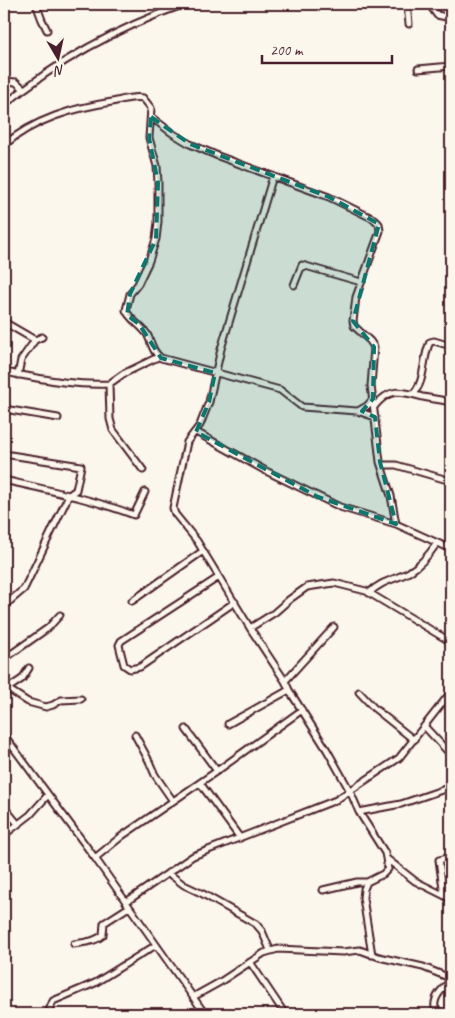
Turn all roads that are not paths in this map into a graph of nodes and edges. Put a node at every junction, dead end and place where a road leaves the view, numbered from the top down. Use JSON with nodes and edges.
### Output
{"nodes":[{"id":1,"x":36,"y":4,"type":"edge"},
{"id":2,"x":160,"y":4,"type":"edge"},
{"id":3,"x":185,"y":4,"type":"edge"},
{"id":4,"x":407,"y":4,"type":"edge"},
{"id":5,"x":429,"y":4,"type":"edge"},
{"id":6,"x":170,"y":9,"type":"junction"},
{"id":7,"x":451,"y":18,"type":"edge"},
{"id":8,"x":409,"y":24,"type":"dead end"},
{"id":9,"x":48,"y":30,"type":"dead end"},
{"id":10,"x":451,"y":66,"type":"edge"},
{"id":11,"x":418,"y":69,"type":"dead end"},
{"id":12,"x":4,"y":82,"type":"edge"},
{"id":13,"x":24,"y":89,"type":"junction"},
{"id":14,"x":4,"y":105,"type":"edge"},
{"id":15,"x":151,"y":117,"type":"junction"},
{"id":16,"x":4,"y":145,"type":"edge"},
{"id":17,"x":273,"y":176,"type":"junction"},
{"id":18,"x":361,"y":282,"type":"junction"},
{"id":19,"x":294,"y":286,"type":"dead end"},
{"id":20,"x":4,"y":322,"type":"edge"},
{"id":21,"x":42,"y":337,"type":"dead end"},
{"id":22,"x":35,"y":340,"type":"junction"},
{"id":23,"x":451,"y":346,"type":"edge"},
{"id":24,"x":158,"y":357,"type":"junction"},
{"id":25,"x":4,"y":372,"type":"edge"},
{"id":26,"x":215,"y":373,"type":"junction"},
{"id":27,"x":18,"y":375,"type":"junction"},
{"id":28,"x":109,"y":384,"type":"junction"},
{"id":29,"x":413,"y":394,"type":"junction"},
{"id":30,"x":372,"y":399,"type":"junction"},
{"id":31,"x":451,"y":402,"type":"edge"},
{"id":32,"x":374,"y":408,"type":"junction"},
{"id":33,"x":4,"y":409,"type":"edge"},
{"id":34,"x":357,"y":412,"type":"junction"},
{"id":35,"x":375,"y":417,"type":"junction"},
{"id":36,"x":58,"y":418,"type":"dead end"},
{"id":37,"x":196,"y":432,"type":"junction"},
{"id":38,"x":4,"y":454,"type":"edge"},
{"id":39,"x":380,"y":464,"type":"junction"},
{"id":40,"x":143,"y":470,"type":"dead end"},
{"id":41,"x":4,"y":480,"type":"edge"},
{"id":42,"x":451,"y":480,"type":"edge"},
{"id":43,"x":145,"y":492,"type":"dead end"},
{"id":44,"x":69,"y":494,"type":"junction"},
{"id":45,"x":396,"y":524,"type":"junction"},
{"id":46,"x":437,"y":543,"type":"junction"},
{"id":47,"x":451,"y":549,"type":"edge"},
{"id":48,"x":204,"y":552,"type":"junction"},
{"id":49,"x":219,"y":576,"type":"junction"},
{"id":50,"x":369,"y":593,"type":"junction"},
{"id":51,"x":132,"y":601,"type":"dead end"},
{"id":52,"x":235,"y":602,"type":"junction"},
{"id":53,"x":4,"y":606,"type":"edge"},
{"id":54,"x":60,"y":616,"type":"dead end"},
{"id":55,"x":334,"y":627,"type":"dead end"},
{"id":56,"x":250,"y":628,"type":"junction"},
{"id":57,"x":451,"y":642,"type":"edge"},
{"id":58,"x":4,"y":659,"type":"edge"},
{"id":59,"x":29,"y":668,"type":"dead end"},
{"id":60,"x":285,"y":682,"type":"junction"},
{"id":61,"x":6,"y":690,"type":"edge"},
{"id":62,"x":289,"y":690,"type":"junction"},
{"id":63,"x":360,"y":692,"type":"dead end"},
{"id":64,"x":451,"y":692,"type":"edge"},
{"id":65,"x":81,"y":699,"type":"dead end"},
{"id":66,"x":302,"y":710,"type":"junction"},
{"id":67,"x":228,"y":724,"type":"dead end"},
{"id":68,"x":425,"y":727,"type":"junction"},
{"id":69,"x":186,"y":730,"type":"dead end"},
{"id":70,"x":4,"y":735,"type":"edge"},
{"id":71,"x":135,"y":735,"type":"dead end"},
{"id":72,"x":414,"y":740,"type":"junction"},
{"id":73,"x":451,"y":755,"type":"edge"},
{"id":74,"x":217,"y":771,"type":"junction"},
{"id":75,"x":200,"y":783,"type":"junction"},
{"id":76,"x":451,"y":787,"type":"edge"},
{"id":77,"x":350,"y":791,"type":"junction"},
{"id":78,"x":48,"y":795,"type":"junction"},
{"id":79,"x":173,"y":801,"type":"junction"},
{"id":80,"x":4,"y":807,"type":"edge"},
{"id":81,"x":359,"y":812,"type":"junction"},
{"id":82,"x":18,"y":824,"type":"junction"},
{"id":83,"x":4,"y":835,"type":"edge"},
{"id":84,"x":240,"y":838,"type":"junction"},
{"id":85,"x":451,"y":857,"type":"edge"},
{"id":86,"x":95,"y":858,"type":"junction"},
{"id":87,"x":387,"y":859,"type":"junction"},
{"id":88,"x":168,"y":873,"type":"junction"},
{"id":89,"x":367,"y":882,"type":"junction"},
{"id":90,"x":323,"y":890,"type":"dead end"},
{"id":91,"x":444,"y":895,"type":"junction"},
{"id":92,"x":451,"y":899,"type":"edge"},
{"id":93,"x":127,"y":905,"type":"junction"},
{"id":94,"x":74,"y":944,"type":"dead end"},
{"id":95,"x":156,"y":945,"type":"junction"},
{"id":96,"x":270,"y":950,"type":"junction"},
{"id":97,"x":372,"y":955,"type":"junction"},
{"id":98,"x":250,"y":962,"type":"junction"},
{"id":99,"x":451,"y":976,"type":"edge"},
{"id":100,"x":451,"y":981,"type":"edge"},
{"id":101,"x":193,"y":997,"type":"junction"},
{"id":102,"x":435,"y":1008,"type":"junction"},
{"id":103,"x":50,"y":1014,"type":"edge"},
{"id":104,"x":204,"y":1014,"type":"edge"},
{"id":105,"x":286,"y":1014,"type":"edge"},
{"id":106,"x":432,"y":1014,"type":"edge"},
{"id":107,"x":442,"y":1014,"type":"edge"}],
"edges":[{"from":1,"to":9,"type":"street"},
{"from":2,"to":6,"type":"street"},
{"from":3,"to":6,"type":"street"},
{"from":4,"to":8,"type":"street"},
{"from":5,"to":7,"type":"street"},
{"from":6,"to":13,"type":"street"},
{"from":10,"to":11,"type":"street"},
{"from":12,"to":13,"type":"street"},
{"from":13,"to":14,"type":"street"},
{"from":15,"to":16,"type":"street"},
{"from":15,"to":17,"type":"street"},
{"from":15,"to":24,"type":"street"},
{"from":17,"to":18,"type":"street"},
{"from":17,"to":26,"type":"street"},
{"from":18,"to":19,"type":"street"},
{"from":18,"to":30,"type":"street"},
{"from":20,"to":22,"type":"street"},
{"from":21,"to":22,"type":"street"},
{"from":22,"to":27,"type":"street"},
{"from":23,"to":29,"type":"street"},
{"from":24,"to":26,"type":"street"},
{"from":24,"to":28,"type":"street"},
{"from":25,"to":27,"type":"street"},
{"from":26,"to":34,"type":"street"},
{"from":26,"to":37,"type":"street"},
{"from":27,"to":28,"type":"street"},
{"from":28,"to":40,"type":"street"},
{"from":29,"to":31,"type":"street"},
{"from":29,"to":32,"type":"street"},
{"from":30,"to":32,"type":"street"},
{"from":30,"to":34,"type":"street"},
{"from":32,"to":35,"type":"street"},
{"from":33,"to":36,"type":"street"},
{"from":34,"to":35,"type":"street"},
{"from":35,"to":39,"type":"street"},
{"from":37,"to":45,"type":"street"},
{"from":37,"to":48,"type":"street"},
{"from":38,"to":44,"type":"street"},
{"from":39,"to":42,"type":"street"},
{"from":39,"to":45,"type":"street"},
{"from":41,"to":44,"type":"street"},
{"from":43,"to":44,"type":"street"},
{"from":44,"to":53,"type":"street"},
{"from":45,"to":46,"type":"street"},
{"from":46,"to":47,"type":"street"},
{"from":46,"to":50,"type":"street"},
{"from":48,"to":49,"type":"street"},
{"from":48,"to":51,"type":"street"},
{"from":49,"to":52,"type":"street"},
{"from":49,"to":52,"type":"street"},
{"from":50,"to":56,"type":"street"},
{"from":50,"to":57,"type":"street"},
{"from":52,"to":56,"type":"street"},
{"from":54,"to":58,"type":"street"},
{"from":55,"to":60,"type":"street"},
{"from":56,"to":60,"type":"street"},
{"from":59,"to":61,"type":"street"},
{"from":60,"to":62,"type":"street"},
{"from":61,"to":65,"type":"street"},
{"from":62,"to":66,"type":"street"},
{"from":62,"to":67,"type":"street"},
{"from":63,"to":72,"type":"street"},
{"from":64,"to":68,"type":"street"},
{"from":66,"to":74,"type":"street"},
{"from":66,"to":77,"type":"street"},
{"from":68,"to":72,"type":"street"},
{"from":68,"to":73,"type":"street"},
{"from":69,"to":74,"type":"street"},
{"from":70,"to":78,"type":"street"},
{"from":71,"to":79,"type":"street"},
{"from":72,"to":77,"type":"street"},
{"from":74,"to":75,"type":"street"},
{"from":75,"to":79,"type":"street"},
{"from":75,"to":84,"type":"street"},
{"from":76,"to":81,"type":"street"},
{"from":77,"to":81,"type":"street"},
{"from":77,"to":84,"type":"street"},
{"from":78,"to":82,"type":"street"},
{"from":78,"to":86,"type":"street"},
{"from":79,"to":86,"type":"street"},
{"from":80,"to":82,"type":"street"},
{"from":81,"to":87,"type":"street"},
{"from":82,"to":83,"type":"street"},
{"from":84,"to":88,"type":"street"},
{"from":85,"to":91,"type":"street"},
{"from":86,"to":93,"type":"street"},
{"from":87,"to":89,"type":"street"},
{"from":87,"to":91,"type":"street"},
{"from":88,"to":93,"type":"street"},
{"from":88,"to":96,"type":"street"},
{"from":89,"to":90,"type":"street"},
{"from":89,"to":97,"type":"street"},
{"from":91,"to":92,"type":"street"},
{"from":93,"to":94,"type":"street"},
{"from":93,"to":95,"type":"street"},
{"from":95,"to":101,"type":"street"},
{"from":95,"to":103,"type":"street"},
{"from":96,"to":97,"type":"street"},
{"from":96,"to":98,"type":"street"},
{"from":97,"to":99,"type":"street"},
{"from":98,"to":101,"type":"street"},
{"from":98,"to":105,"type":"street"},
{"from":100,"to":102,"type":"street"},
{"from":101,"to":104,"type":"street"},
{"from":102,"to":106,"type":"street"},
{"from":102,"to":107,"type":"street"}]}
